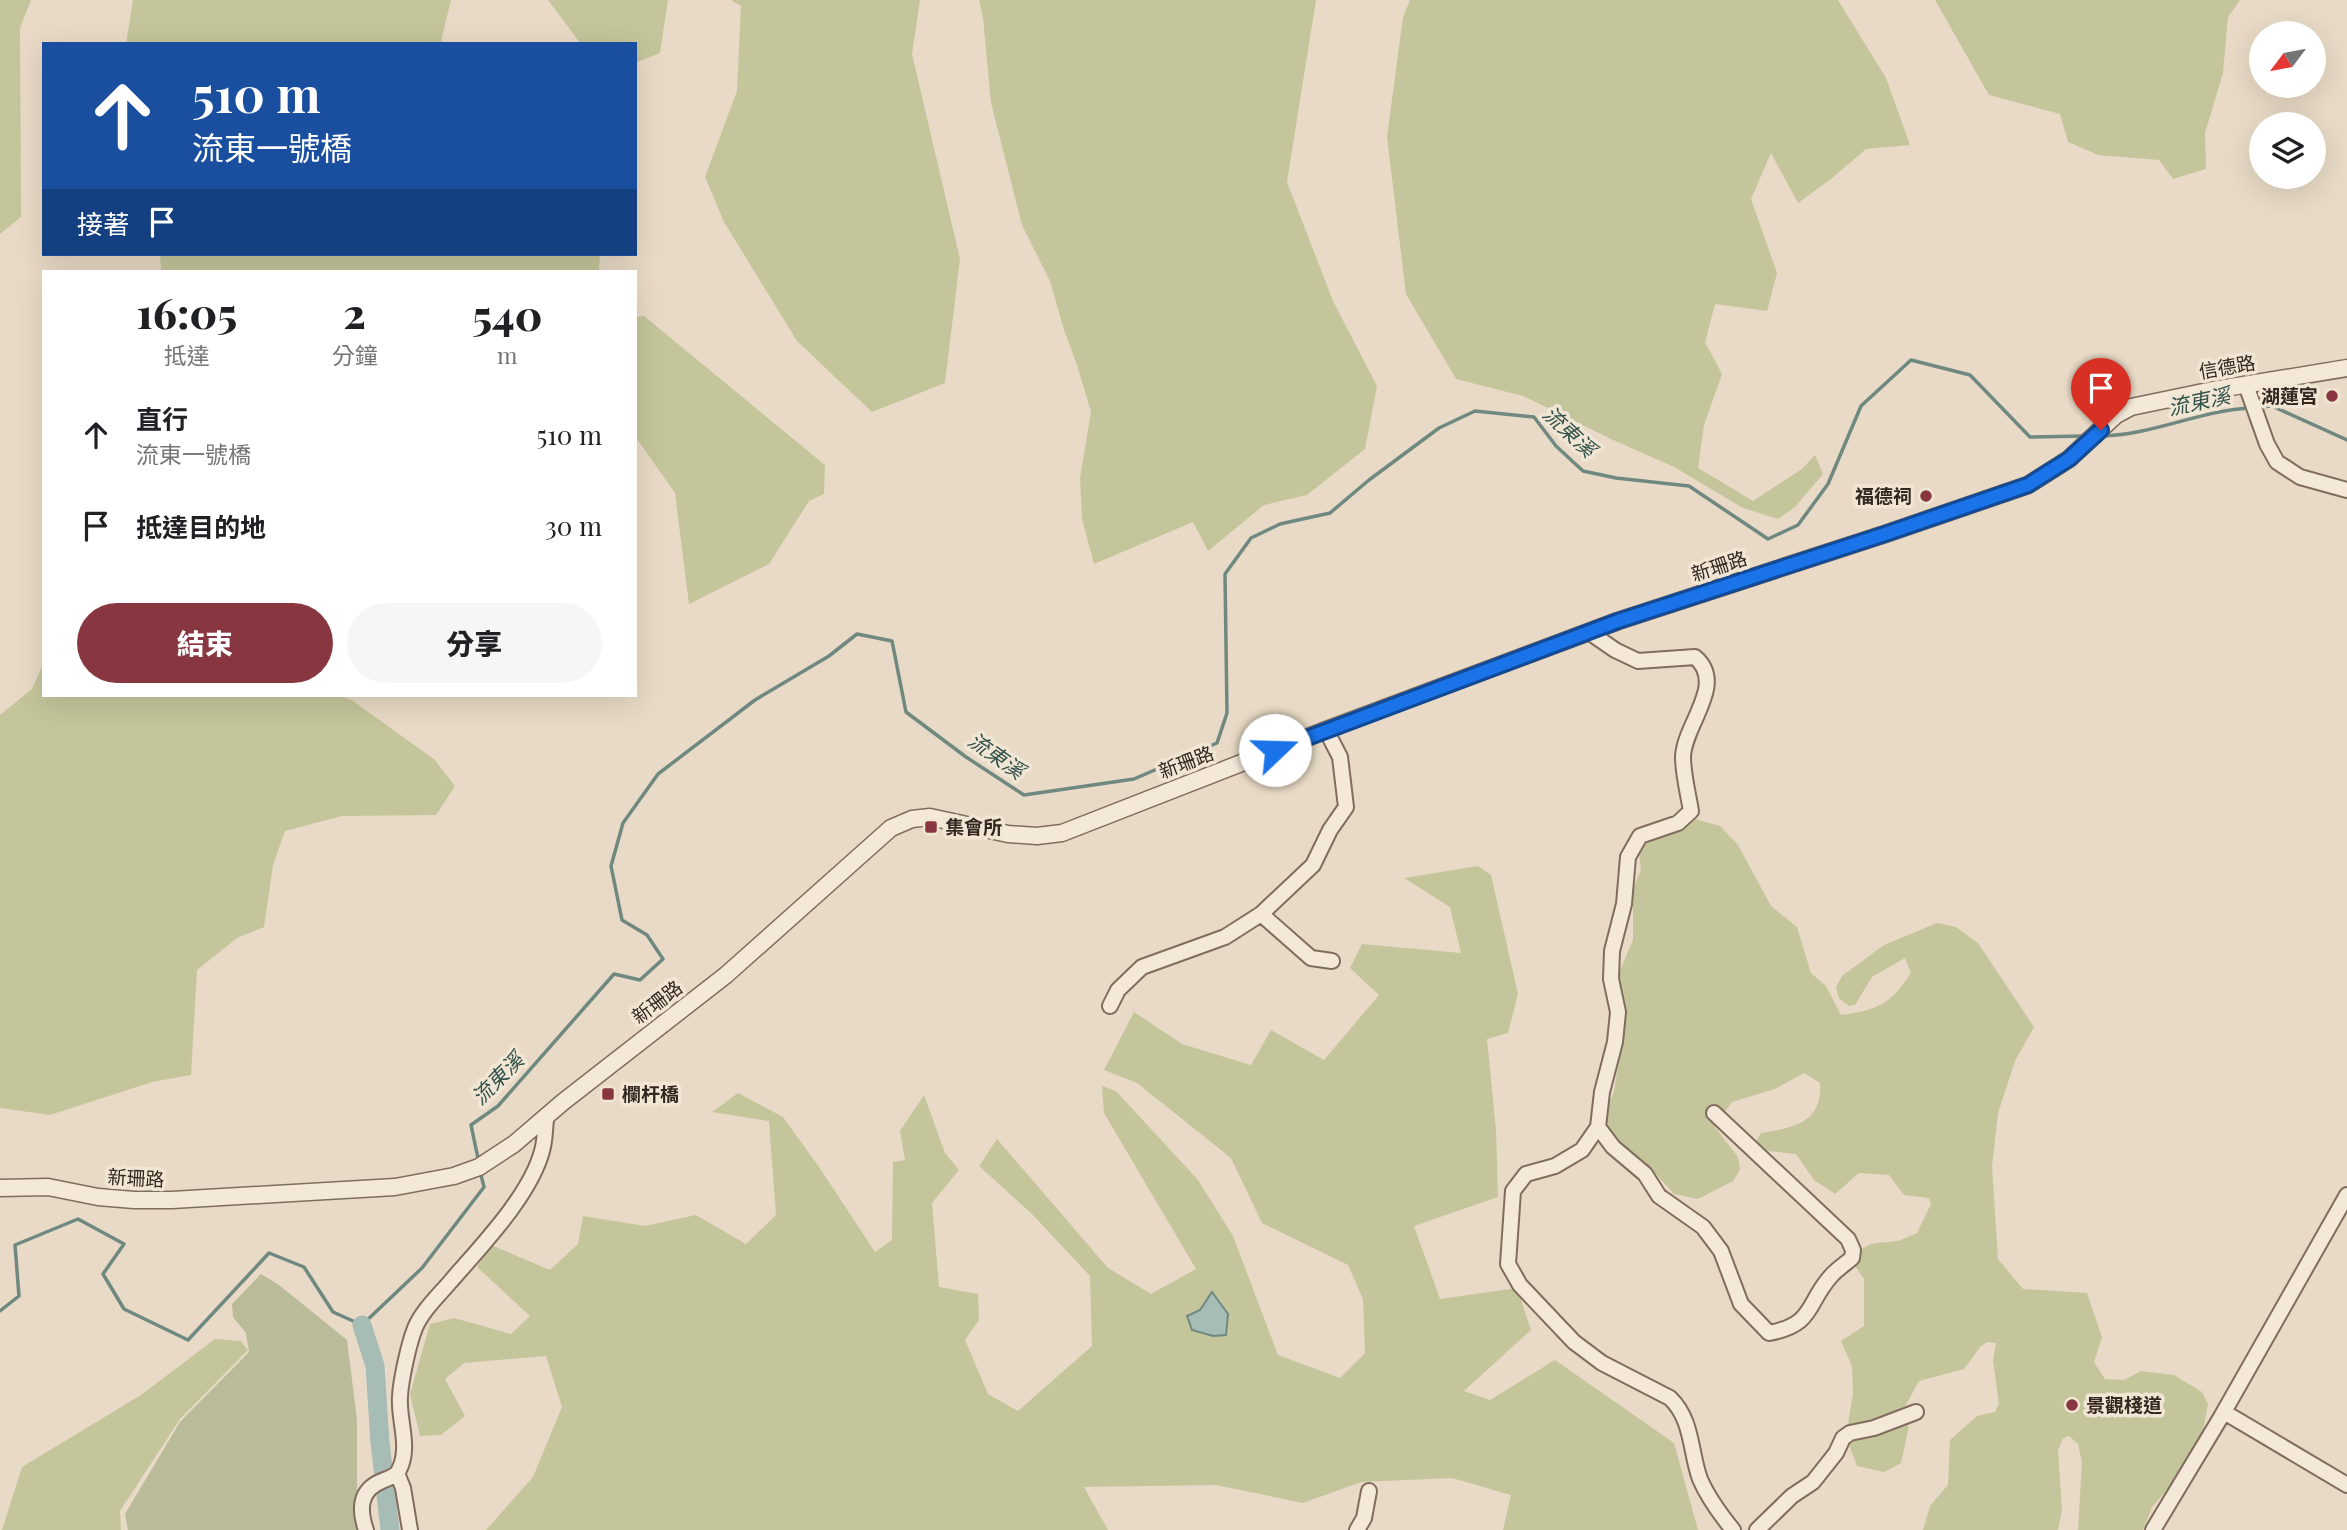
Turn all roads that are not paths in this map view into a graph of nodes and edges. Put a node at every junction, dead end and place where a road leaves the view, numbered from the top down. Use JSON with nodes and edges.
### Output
{"nodes":[{"id":1,"x":2347,"y":368,"type":"edge"},
{"id":2,"x":2248,"y":390,"type":"junction"},
{"id":3,"x":2116,"y":415,"type":"joint"},
{"id":4,"x":2347,"y":490,"type":"edge"},
{"id":5,"x":1589,"y":632,"type":"junction"},
{"id":6,"x":1326,"y":730,"type":"junction"},
{"id":7,"x":1261,"y":914,"type":"junction"},
{"id":8,"x":1332,"y":961,"type":"dead end"},
{"id":9,"x":1110,"y":1006,"type":"dead end"},
{"id":10,"x":1714,"y":1112,"type":"dead end"},
{"id":11,"x":546,"y":1119,"type":"junction"},
{"id":12,"x":1598,"y":1127,"type":"junction"},
{"id":13,"x":0,"y":1188,"type":"edge"},
{"id":14,"x":2347,"y":1195,"type":"edge"},
{"id":15,"x":1916,"y":1412,"type":"dead end"},
{"id":16,"x":2224,"y":1412,"type":"junction"},
{"id":17,"x":396,"y":1474,"type":"junction"},
{"id":18,"x":2347,"y":1485,"type":"edge"},
{"id":19,"x":1368,"y":1491,"type":"dead end"},
{"id":20,"x":366,"y":1530,"type":"edge"},
{"id":21,"x":410,"y":1530,"type":"edge"},
{"id":22,"x":1357,"y":1530,"type":"edge"},
{"id":23,"x":1733,"y":1530,"type":"edge"},
{"id":24,"x":1758,"y":1530,"type":"edge"},
{"id":25,"x":2153,"y":1530,"type":"edge"}],
"edges":[{"from":1,"to":2,"type":"street","name":"信德路"},
{"from":2,"to":3,"type":"street","name":"信德路"},
{"from":2,"to":4,"type":"street"},
{"from":3,"to":5,"type":"street","name":"新珊路"},
{"from":5,"to":6,"type":"street","name":"新珊路"},
{"from":5,"to":12,"type":"street"},
{"from":6,"to":7,"type":"street"},
{"from":6,"to":11,"type":"street","name":"新珊路"},
{"from":7,"to":8,"type":"street"},
{"from":7,"to":9,"type":"street"},
{"from":10,"to":12,"type":"street"},
{"from":11,"to":13,"type":"street","name":"新珊路"},
{"from":11,"to":17,"type":"street"},
{"from":12,"to":23,"type":"street"},
{"from":14,"to":16,"type":"street"},
{"from":15,"to":24,"type":"street"},
{"from":16,"to":18,"type":"street"},
{"from":16,"to":25,"type":"street"},
{"from":17,"to":20,"type":"street"},
{"from":17,"to":21,"type":"street"},
{"from":19,"to":22,"type":"street"}]}
